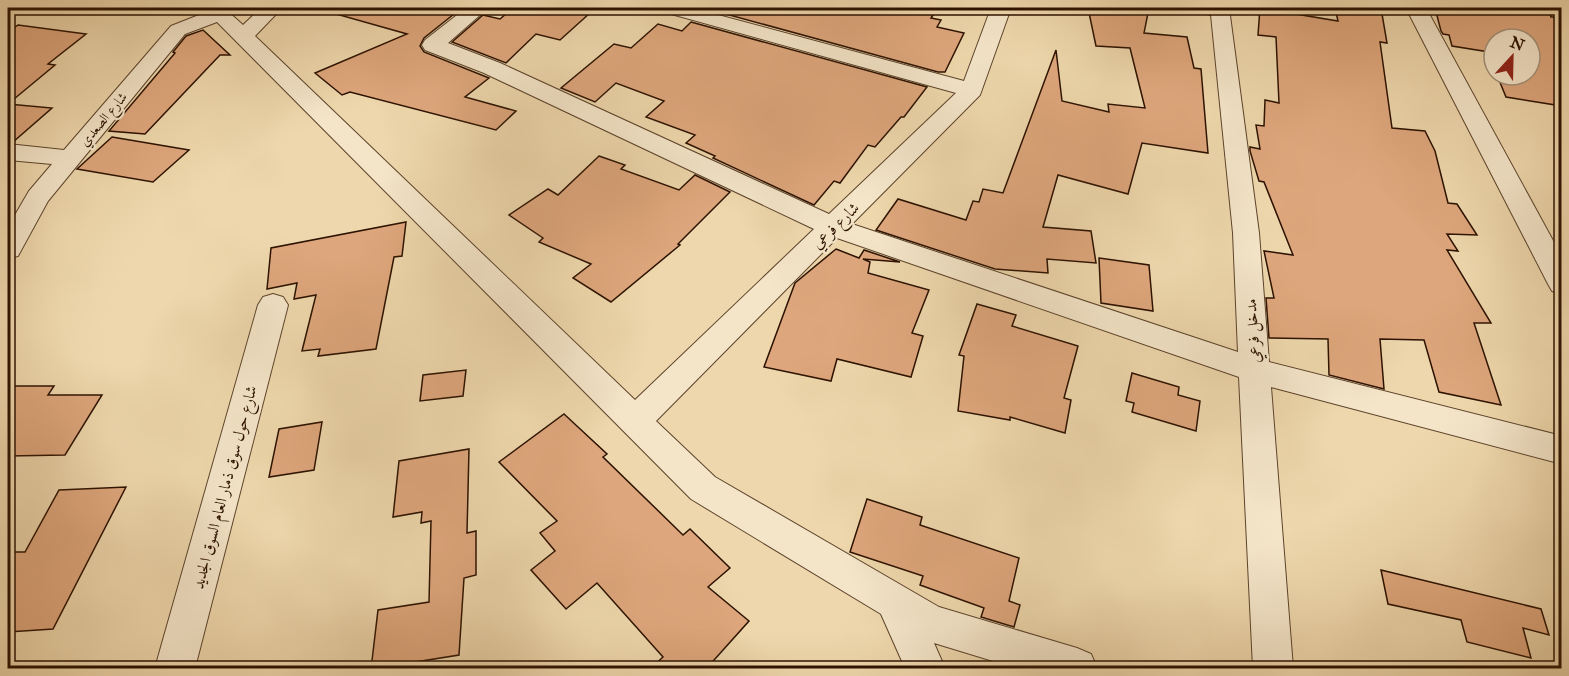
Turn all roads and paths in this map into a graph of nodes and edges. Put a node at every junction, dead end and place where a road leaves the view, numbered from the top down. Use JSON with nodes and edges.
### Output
{"nodes":[{"id":1,"x":272,"y":8,"type":"edge"},
{"id":2,"x":478,"y":8,"type":"edge"},
{"id":3,"x":671,"y":8,"type":"edge"},
{"id":4,"x":1001,"y":8,"type":"edge"},
{"id":5,"x":1206,"y":8,"type":"edge"},
{"id":6,"x":1416,"y":8,"type":"edge"},
{"id":7,"x":215,"y":11,"type":"edge"},
{"id":8,"x":243,"y":36,"type":"junction"},
{"id":9,"x":972,"y":90,"type":"junction"},
{"id":10,"x":8,"y":152,"type":"edge"},
{"id":11,"x":70,"y":158,"type":"junction"},
{"id":12,"x":833,"y":227,"type":"junction"},
{"id":13,"x":8,"y":249,"type":"edge"},
{"id":14,"x":1562,"y":284,"type":"edge"},
{"id":15,"x":273,"y":305,"type":"dead end"},
{"id":16,"x":1254,"y":370,"type":"junction"},
{"id":17,"x":635,"y":421,"type":"junction"},
{"id":18,"x":1562,"y":450,"type":"edge"},
{"id":19,"x":895,"y":602,"type":"junction"},
{"id":20,"x":175,"y":669,"type":"edge"},
{"id":21,"x":925,"y":669,"type":"edge"},
{"id":22,"x":1077,"y":669,"type":"edge"},
{"id":23,"x":1273,"y":669,"type":"edge"}],
"edges":[{"from":1,"to":8,"type":"street"},
{"from":2,"to":12,"type":"street"},
{"from":3,"to":9,"type":"street"},
{"from":4,"to":9,"type":"street","name":"شارع فرعي"},
{"from":5,"to":16,"type":"street","name":"مدخل فرعي"},
{"from":6,"to":14,"type":"street"},
{"from":7,"to":8,"type":"street"},
{"from":7,"to":11,"type":"street","name":"شارع الصعدي"},
{"from":8,"to":17,"type":"street"},
{"from":9,"to":12,"type":"street","name":"شارع فرعي"},
{"from":10,"to":11,"type":"street"},
{"from":11,"to":13,"type":"street","name":"شارع الصعدي"},
{"from":12,"to":16,"type":"street"},
{"from":12,"to":17,"type":"street","name":"شارع فرعي"},
{"from":15,"to":20,"type":"street","name":"شارع حول سوق ذمار العام السوق الجديد"},
{"from":16,"to":18,"type":"street"},
{"from":16,"to":23,"type":"street","name":"مدخل فرعي"},
{"from":17,"to":19,"type":"street"},
{"from":19,"to":21,"type":"street"},
{"from":19,"to":22,"type":"street"}]}
